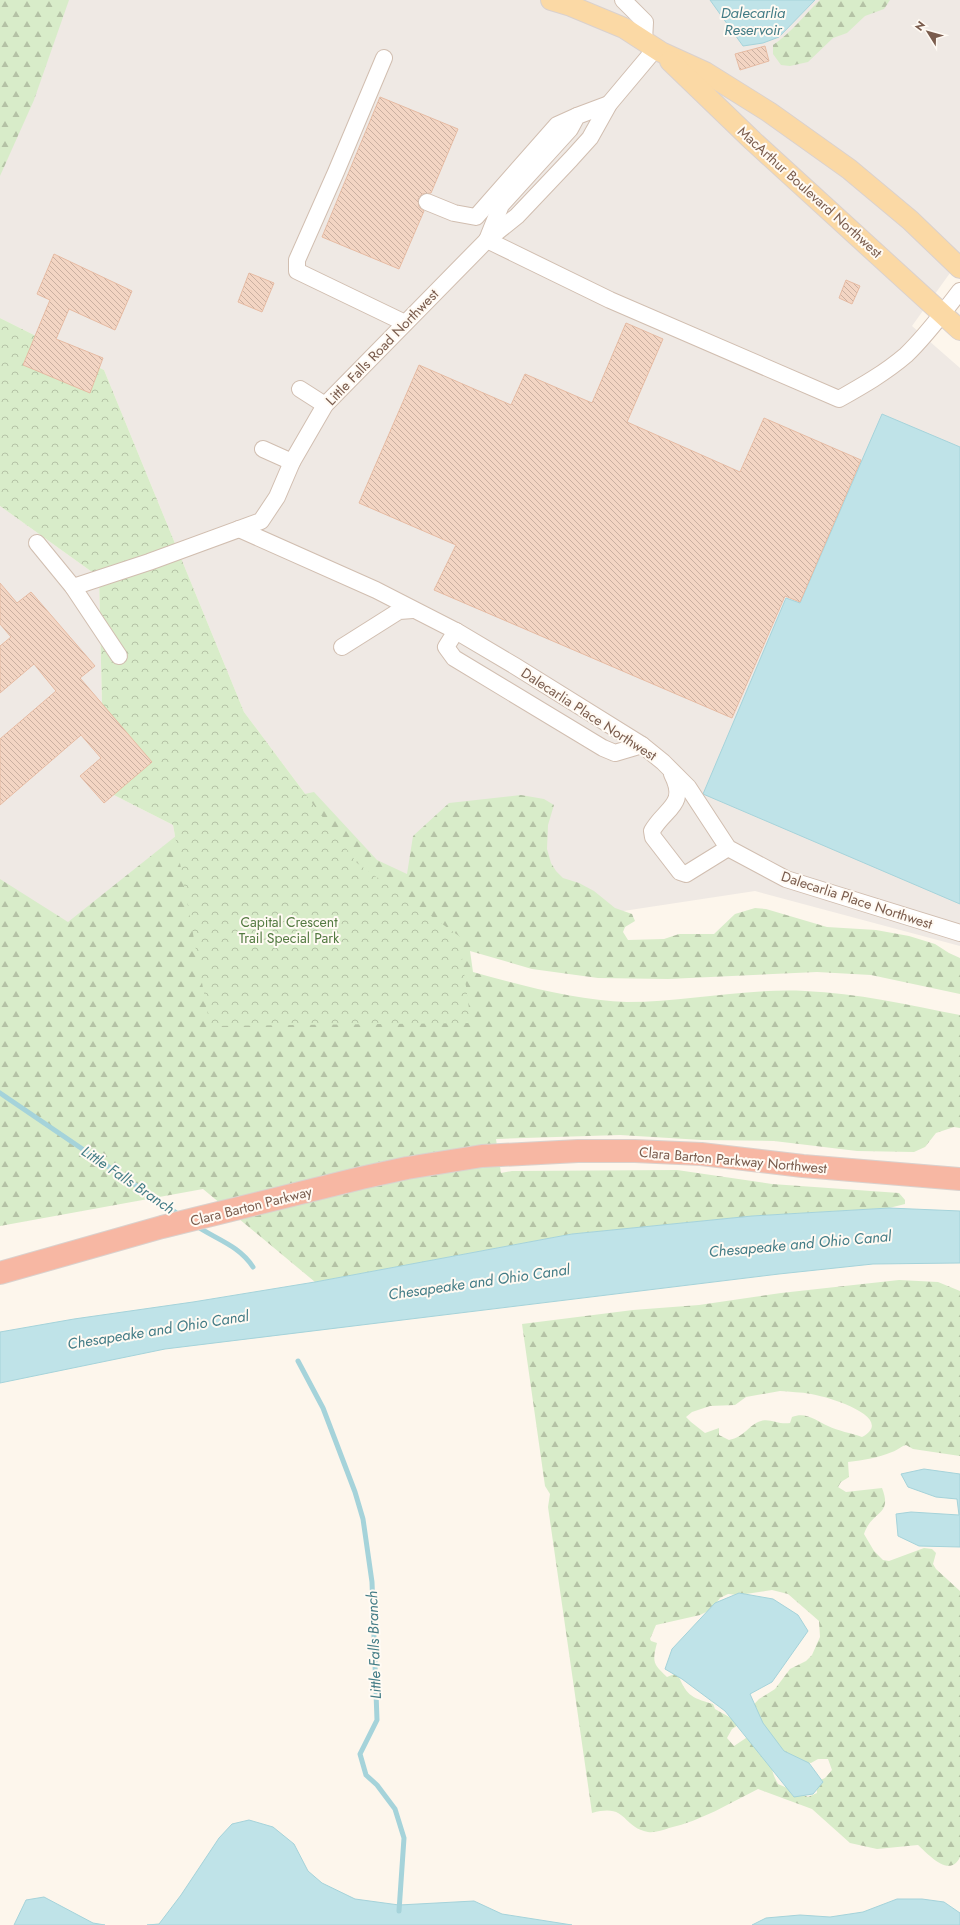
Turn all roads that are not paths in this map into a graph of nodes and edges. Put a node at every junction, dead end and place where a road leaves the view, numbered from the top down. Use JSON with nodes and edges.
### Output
{"nodes":[{"id":1,"x":551,"y":0,"type":"edge"},
{"id":2,"x":623,"y":0,"type":"edge"},
{"id":3,"x":654,"y":47,"type":"junction"},
{"id":4,"x":384,"y":58,"type":"dead end"},
{"id":5,"x":609,"y":104,"type":"junction"},
{"id":6,"x":577,"y":116,"type":"junction"},
{"id":7,"x":427,"y":202,"type":"dead end"},
{"id":8,"x":486,"y":240,"type":"junction"},
{"id":9,"x":960,"y":268,"type":"edge"},
{"id":10,"x":960,"y":291,"type":"edge"},
{"id":11,"x":943,"y":313,"type":"junction"},
{"id":12,"x":405,"y":323,"type":"junction"},
{"id":13,"x":960,"y":330,"type":"edge"},
{"id":14,"x":300,"y":389,"type":"dead end"},
{"id":15,"x":325,"y":405,"type":"junction"},
{"id":16,"x":263,"y":449,"type":"dead end"},
{"id":17,"x":292,"y":462,"type":"junction"},
{"id":18,"x":239,"y":529,"type":"junction"},
{"id":19,"x":37,"y":543,"type":"dead end"},
{"id":20,"x":73,"y":587,"type":"junction"},
{"id":21,"x":413,"y":610,"type":"junction"},
{"id":22,"x":456,"y":631,"type":"junction"},
{"id":23,"x":342,"y":647,"type":"dead end"},
{"id":24,"x":119,"y":656,"type":"dead end"},
{"id":25,"x":642,"y":745,"type":"junction"},
{"id":26,"x":668,"y":767,"type":"junction"},
{"id":27,"x":728,"y":848,"type":"junction"},
{"id":28,"x":960,"y":933,"type":"edge"},
{"id":29,"x":482,"y":1156,"type":"joint"},
{"id":30,"x":960,"y":1179,"type":"edge"},
{"id":31,"x":0,"y":1273,"type":"edge"}],
"edges":[{"from":1,"to":3,"type":"main road","name":"MacArthur Boulevard Northwest"},
{"from":2,"to":3,"type":"street"},
{"from":3,"to":5,"type":"street"},
{"from":3,"to":9,"type":"main road","name":"MacArthur Boulevard Northwest"},
{"from":3,"to":11,"type":"main road","name":"MacArthur Boulevard Northwest"},
{"from":4,"to":12,"type":"street"},
{"from":5,"to":6,"type":"street"},
{"from":5,"to":8,"type":"street"},
{"from":6,"to":7,"type":"street"},
{"from":6,"to":8,"type":"street"},
{"from":8,"to":11,"type":"street"},
{"from":8,"to":12,"type":"street","name":"Little Falls Road Northwest"},
{"from":10,"to":11,"type":"street"},
{"from":11,"to":13,"type":"main road","name":"MacArthur Boulevard Northwest"},
{"from":12,"to":15,"type":"street","name":"Little Falls Road Northwest"},
{"from":14,"to":15,"type":"street"},
{"from":15,"to":17,"type":"street","name":"Little Falls Road Northwest"},
{"from":16,"to":17,"type":"street"},
{"from":17,"to":18,"type":"street","name":"Little Falls Road Northwest"},
{"from":18,"to":20,"type":"street","name":"Little Falls Road Northwest"},
{"from":18,"to":21,"type":"street","name":"Dalecarlia Place Northwest"},
{"from":19,"to":20,"type":"street"},
{"from":20,"to":24,"type":"street"},
{"from":21,"to":22,"type":"street","name":"Dalecarlia Place Northwest"},
{"from":21,"to":23,"type":"street"},
{"from":22,"to":25,"type":"street","name":"Dalecarlia Place Northwest"},
{"from":22,"to":25,"type":"street"},
{"from":25,"to":26,"type":"street","name":"Dalecarlia Place Northwest"},
{"from":26,"to":27,"type":"street","name":"Dalecarlia Place Northwest"},
{"from":26,"to":27,"type":"street"},
{"from":27,"to":28,"type":"street","name":"Dalecarlia Place Northwest"},
{"from":29,"to":30,"type":"highway","name":"Clara Barton Parkway Northwest"},
{"from":29,"to":31,"type":"highway","name":"Clara Barton Parkway"}]}
